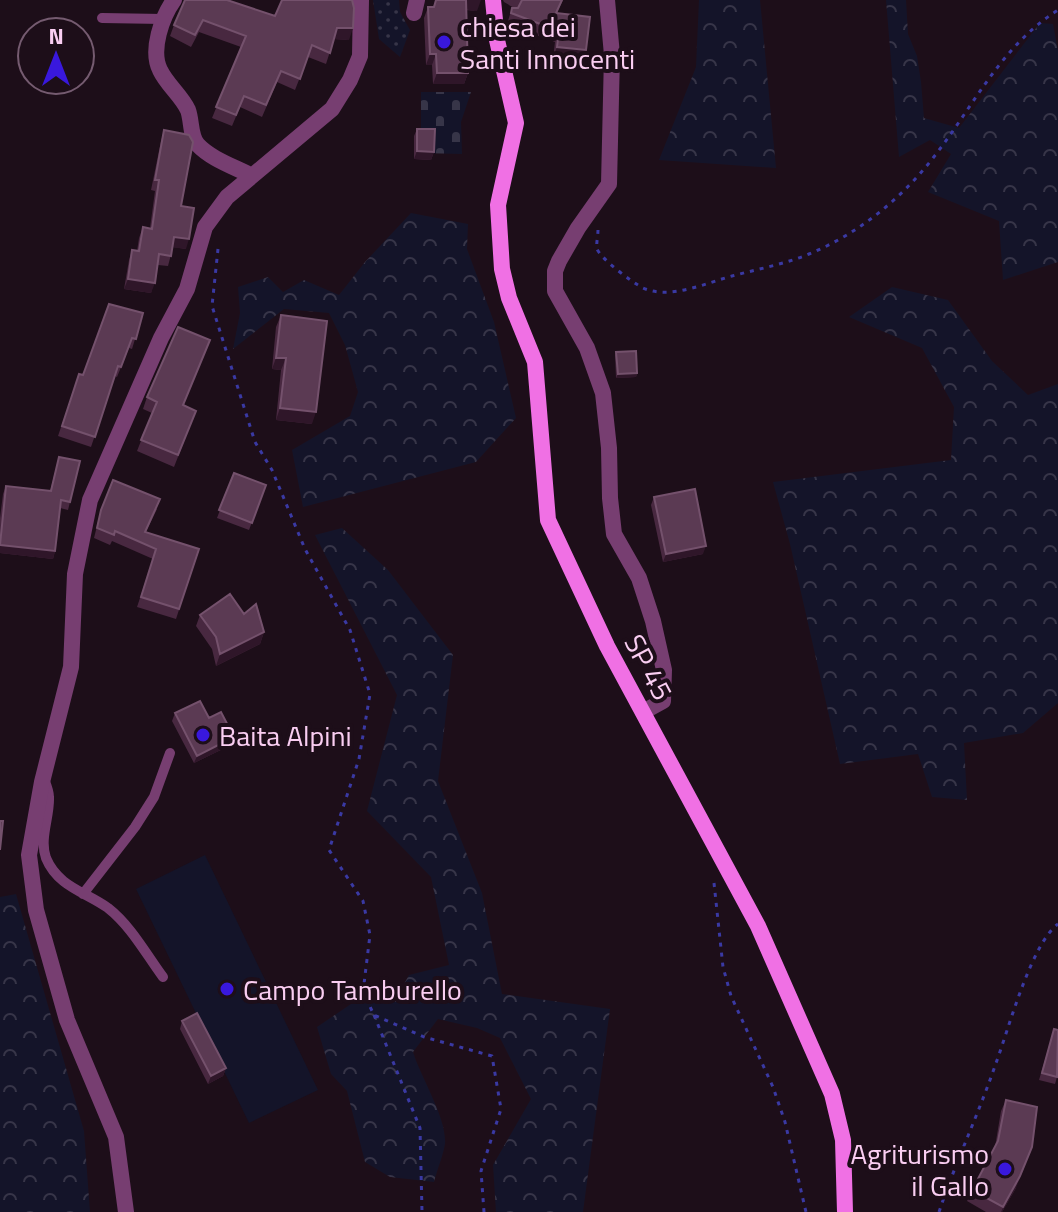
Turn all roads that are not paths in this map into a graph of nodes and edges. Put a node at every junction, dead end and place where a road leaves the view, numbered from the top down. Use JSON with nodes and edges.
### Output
{"nodes":[{"id":1,"x":174,"y":0,"type":"edge"},
{"id":2,"x":350,"y":0,"type":"edge"},
{"id":3,"x":361,"y":0,"type":"edge"},
{"id":4,"x":493,"y":0,"type":"edge"},
{"id":5,"x":607,"y":0,"type":"edge"},
{"id":6,"x":102,"y":18,"type":"dead end"},
{"id":7,"x":163,"y":19,"type":"junction"},
{"id":8,"x":360,"y":33,"type":"junction"},
{"id":9,"x":252,"y":176,"type":"junction"},
{"id":10,"x":643,"y":712,"type":"junction"},
{"id":11,"x":170,"y":753,"type":"dead end"},
{"id":12,"x":43,"y":777,"type":"junction"},
{"id":13,"x":83,"y":894,"type":"junction"},
{"id":14,"x":163,"y":977,"type":"dead end"},
{"id":15,"x":126,"y":1212,"type":"edge"},
{"id":16,"x":845,"y":1212,"type":"edge"}],
"edges":[{"from":1,"to":7,"type":"street"},
{"from":2,"to":8,"type":"street"},
{"from":3,"to":8,"type":"street"},
{"from":4,"to":10,"type":"street","name":"SP 45"},
{"from":5,"to":10,"type":"street"},
{"from":6,"to":7,"type":"lane"},
{"from":7,"to":9,"type":"street"},
{"from":8,"to":9,"type":"street"},
{"from":9,"to":12,"type":"street"},
{"from":10,"to":16,"type":"street","name":"SP 45"},
{"from":11,"to":13,"type":"lane"},
{"from":12,"to":13,"type":"lane"},
{"from":12,"to":15,"type":"street"},
{"from":13,"to":14,"type":"lane"}]}
